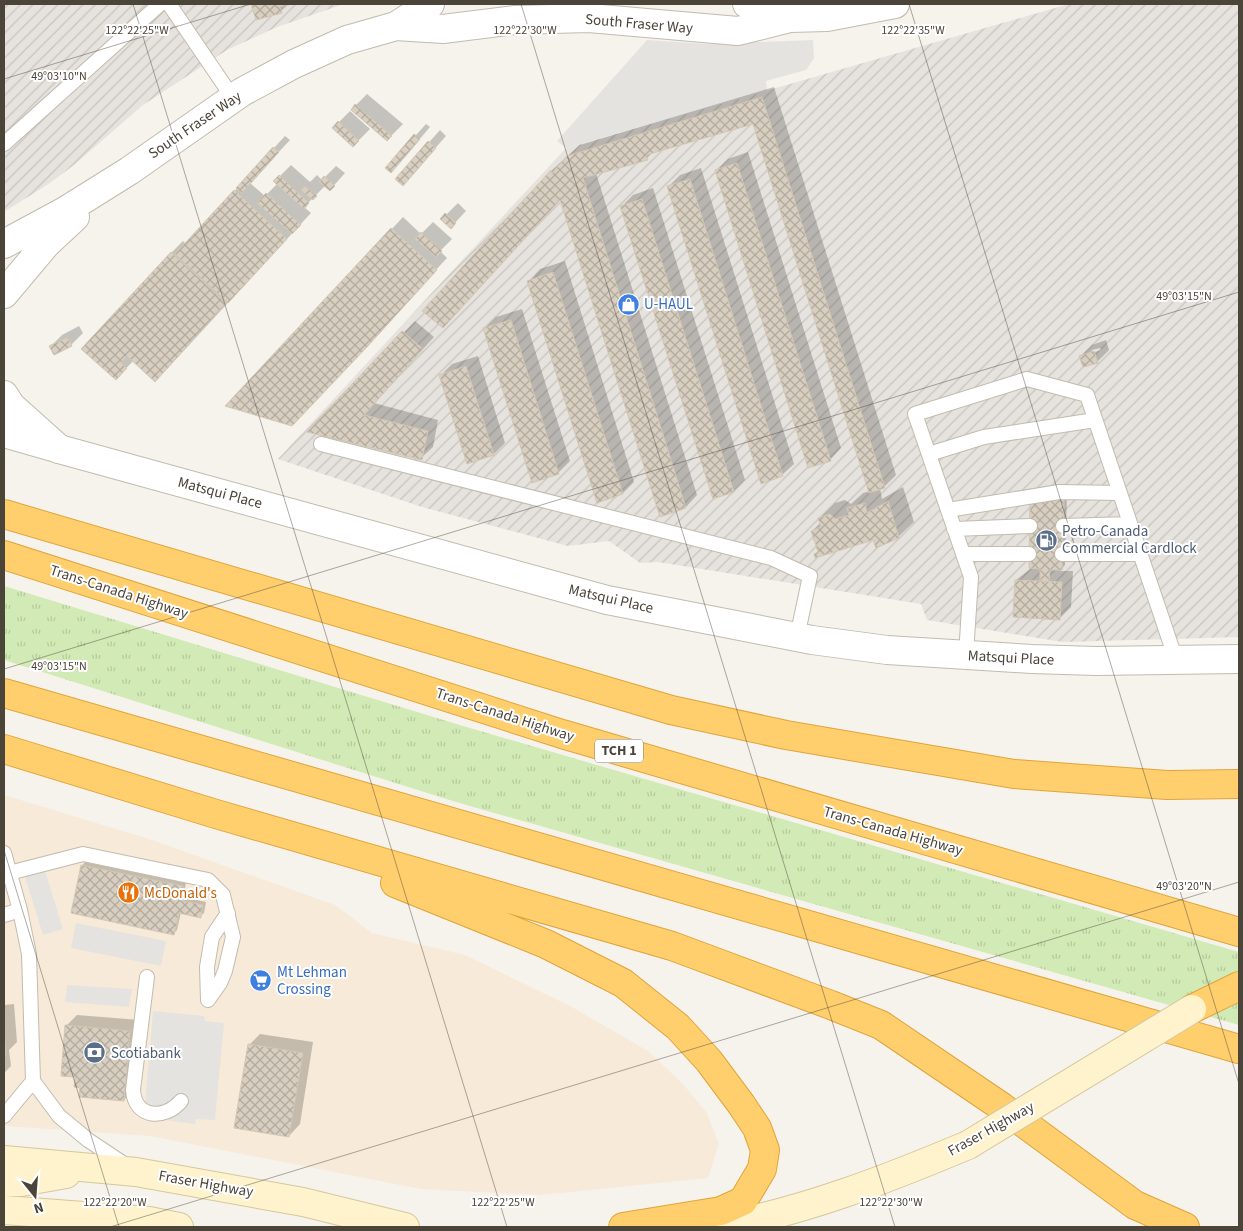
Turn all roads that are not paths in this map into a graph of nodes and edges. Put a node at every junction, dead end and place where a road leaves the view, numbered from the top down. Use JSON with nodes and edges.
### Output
{"nodes":[{"id":1,"x":160,"y":4,"type":"edge"},
{"id":2,"x":169,"y":4,"type":"edge"},
{"id":3,"x":430,"y":4,"type":"edge"},
{"id":4,"x":747,"y":4,"type":"edge"},
{"id":5,"x":894,"y":4,"type":"edge"},
{"id":6,"x":828,"y":10,"type":"edge"},
{"id":7,"x":590,"y":11,"type":"edge"},
{"id":8,"x":790,"y":18,"type":"junction"},
{"id":9,"x":396,"y":26,"type":"junction"},
{"id":10,"x":233,"y":98,"type":"junction"},
{"id":11,"x":4,"y":144,"type":"edge"},
{"id":12,"x":129,"y":171,"type":"junction"},
{"id":13,"x":4,"y":244,"type":"edge"},
{"id":14,"x":4,"y":294,"type":"edge"},
{"id":15,"x":4,"y":395,"type":"edge"},
{"id":16,"x":4,"y":420,"type":"edge"},
{"id":17,"x":1095,"y":420,"type":"junction"},
{"id":18,"x":4,"y":433,"type":"edge"},
{"id":19,"x":321,"y":444,"type":"dead end"},
{"id":20,"x":59,"y":449,"type":"junction"},
{"id":21,"x":929,"y":454,"type":"junction"},
{"id":22,"x":1120,"y":493,"type":"junction"},
{"id":23,"x":948,"y":510,"type":"junction"},
{"id":24,"x":4,"y":514,"type":"edge"},
{"id":25,"x":1130,"y":524,"type":"junction"},
{"id":26,"x":1030,"y":526,"type":"dead end"},
{"id":27,"x":1063,"y":526,"type":"dead end"},
{"id":28,"x":954,"y":529,"type":"junction"},
{"id":29,"x":963,"y":554,"type":"junction"},
{"id":30,"x":1029,"y":554,"type":"dead end"},
{"id":31,"x":1062,"y":554,"type":"dead end"},
{"id":32,"x":1140,"y":554,"type":"junction"},
{"id":33,"x":4,"y":555,"type":"edge"},
{"id":34,"x":797,"y":637,"type":"junction"},
{"id":35,"x":966,"y":655,"type":"junction"},
{"id":36,"x":1239,"y":659,"type":"edge"},
{"id":37,"x":1176,"y":660,"type":"junction"},
{"id":38,"x":4,"y":693,"type":"edge"},
{"id":39,"x":4,"y":749,"type":"edge"},
{"id":40,"x":1239,"y":784,"type":"edge"},
{"id":41,"x":216,"y":814,"type":"junction"},
{"id":42,"x":4,"y":853,"type":"edge"},
{"id":43,"x":9,"y":873,"type":"junction"},
{"id":44,"x":20,"y":910,"type":"junction"},
{"id":45,"x":228,"y":913,"type":"junction"},
{"id":46,"x":4,"y":915,"type":"edge"},
{"id":47,"x":1239,"y":932,"type":"edge"},
{"id":48,"x":147,"y":976,"type":"dead end"},
{"id":49,"x":1239,"y":978,"type":"edge"},
{"id":50,"x":1239,"y":986,"type":"edge"},
{"id":51,"x":1192,"y":1009,"type":"junction"},
{"id":52,"x":1239,"y":1049,"type":"edge"},
{"id":53,"x":33,"y":1080,"type":"junction"},
{"id":54,"x":181,"y":1101,"type":"dead end"},
{"id":55,"x":4,"y":1116,"type":"edge"},
{"id":56,"x":4,"y":1160,"type":"edge"},
{"id":57,"x":102,"y":1168,"type":"junction"},
{"id":58,"x":136,"y":1172,"type":"junction"},
{"id":59,"x":4,"y":1182,"type":"edge"},
{"id":60,"x":4,"y":1210,"type":"edge"},
{"id":61,"x":179,"y":1227,"type":"edge"},
{"id":62,"x":405,"y":1227,"type":"edge"},
{"id":63,"x":622,"y":1227,"type":"edge"},
{"id":64,"x":718,"y":1227,"type":"edge"},
{"id":65,"x":1185,"y":1227,"type":"edge"}],
"edges":[{"from":1,"to":11,"type":"lane"},
{"from":2,"to":10,"type":"lane"},
{"from":3,"to":9,"type":"street","name":"South Fraser Way"},
{"from":4,"to":8,"type":"street","name":"South Fraser Way"},
{"from":5,"to":6,"type":"street","name":"South Fraser Way"},
{"from":6,"to":8,"type":"street","name":"South Fraser Way"},
{"from":7,"to":8,"type":"street","name":"South Fraser Way"},
{"from":7,"to":9,"type":"street","name":"South Fraser Way"},
{"from":9,"to":10,"type":"street","name":"South Fraser Way"},
{"from":10,"to":12,"type":"street","name":"South Fraser Way"},
{"from":12,"to":13,"type":"street","name":"South Fraser Way"},
{"from":12,"to":14,"type":"street"},
{"from":15,"to":20,"type":"street"},
{"from":16,"to":20,"type":"street","name":"Matsqui Place"},
{"from":17,"to":21,"type":"lane"},
{"from":17,"to":21,"type":"lane"},
{"from":17,"to":22,"type":"lane"},
{"from":18,"to":20,"type":"street"},
{"from":19,"to":34,"type":"lane"},
{"from":20,"to":34,"type":"street","name":"Matsqui Place"},
{"from":21,"to":23,"type":"lane"},
{"from":22,"to":23,"type":"lane"},
{"from":22,"to":25,"type":"lane"},
{"from":23,"to":28,"type":"lane"},
{"from":24,"to":40,"type":"highway"},
{"from":25,"to":27,"type":"lane"},
{"from":25,"to":32,"type":"lane"},
{"from":26,"to":28,"type":"lane"},
{"from":28,"to":29,"type":"lane"},
{"from":29,"to":30,"type":"lane"},
{"from":29,"to":35,"type":"lane"},
{"from":31,"to":32,"type":"lane"},
{"from":32,"to":37,"type":"lane"},
{"from":33,"to":47,"type":"highway","name":"Trans-Canada Highway","number":"TCH 1"},
{"from":34,"to":35,"type":"street","name":"Matsqui Place"},
{"from":35,"to":37,"type":"street","name":"Matsqui Place"},
{"from":36,"to":37,"type":"street","name":"Matsqui Place"},
{"from":38,"to":52,"type":"highway"},
{"from":39,"to":41,"type":"highway"},
{"from":41,"to":63,"type":"highway"},
{"from":41,"to":65,"type":"highway"},
{"from":42,"to":43,"type":"lane"},
{"from":43,"to":44,"type":"lane"},
{"from":43,"to":45,"type":"lane"},
{"from":44,"to":46,"type":"lane"},
{"from":44,"to":53,"type":"lane"},
{"from":45,"to":45,"type":"lane"},
{"from":48,"to":54,"type":"lane"},
{"from":49,"to":51,"type":"main road","name":"Fraser Highway"},
{"from":50,"to":51,"type":"highway"},
{"from":51,"to":64,"type":"main road","name":"Fraser Highway","bridge":true},
{"from":53,"to":55,"type":"lane"},
{"from":53,"to":58,"type":"lane"},
{"from":56,"to":57,"type":"main road","name":"Fraser Highway"},
{"from":57,"to":58,"type":"main road","name":"Fraser Highway"},
{"from":57,"to":59,"type":"main road"},
{"from":58,"to":62,"type":"main road","name":"Fraser Highway"},
{"from":60,"to":61,"type":"main road"}]}
